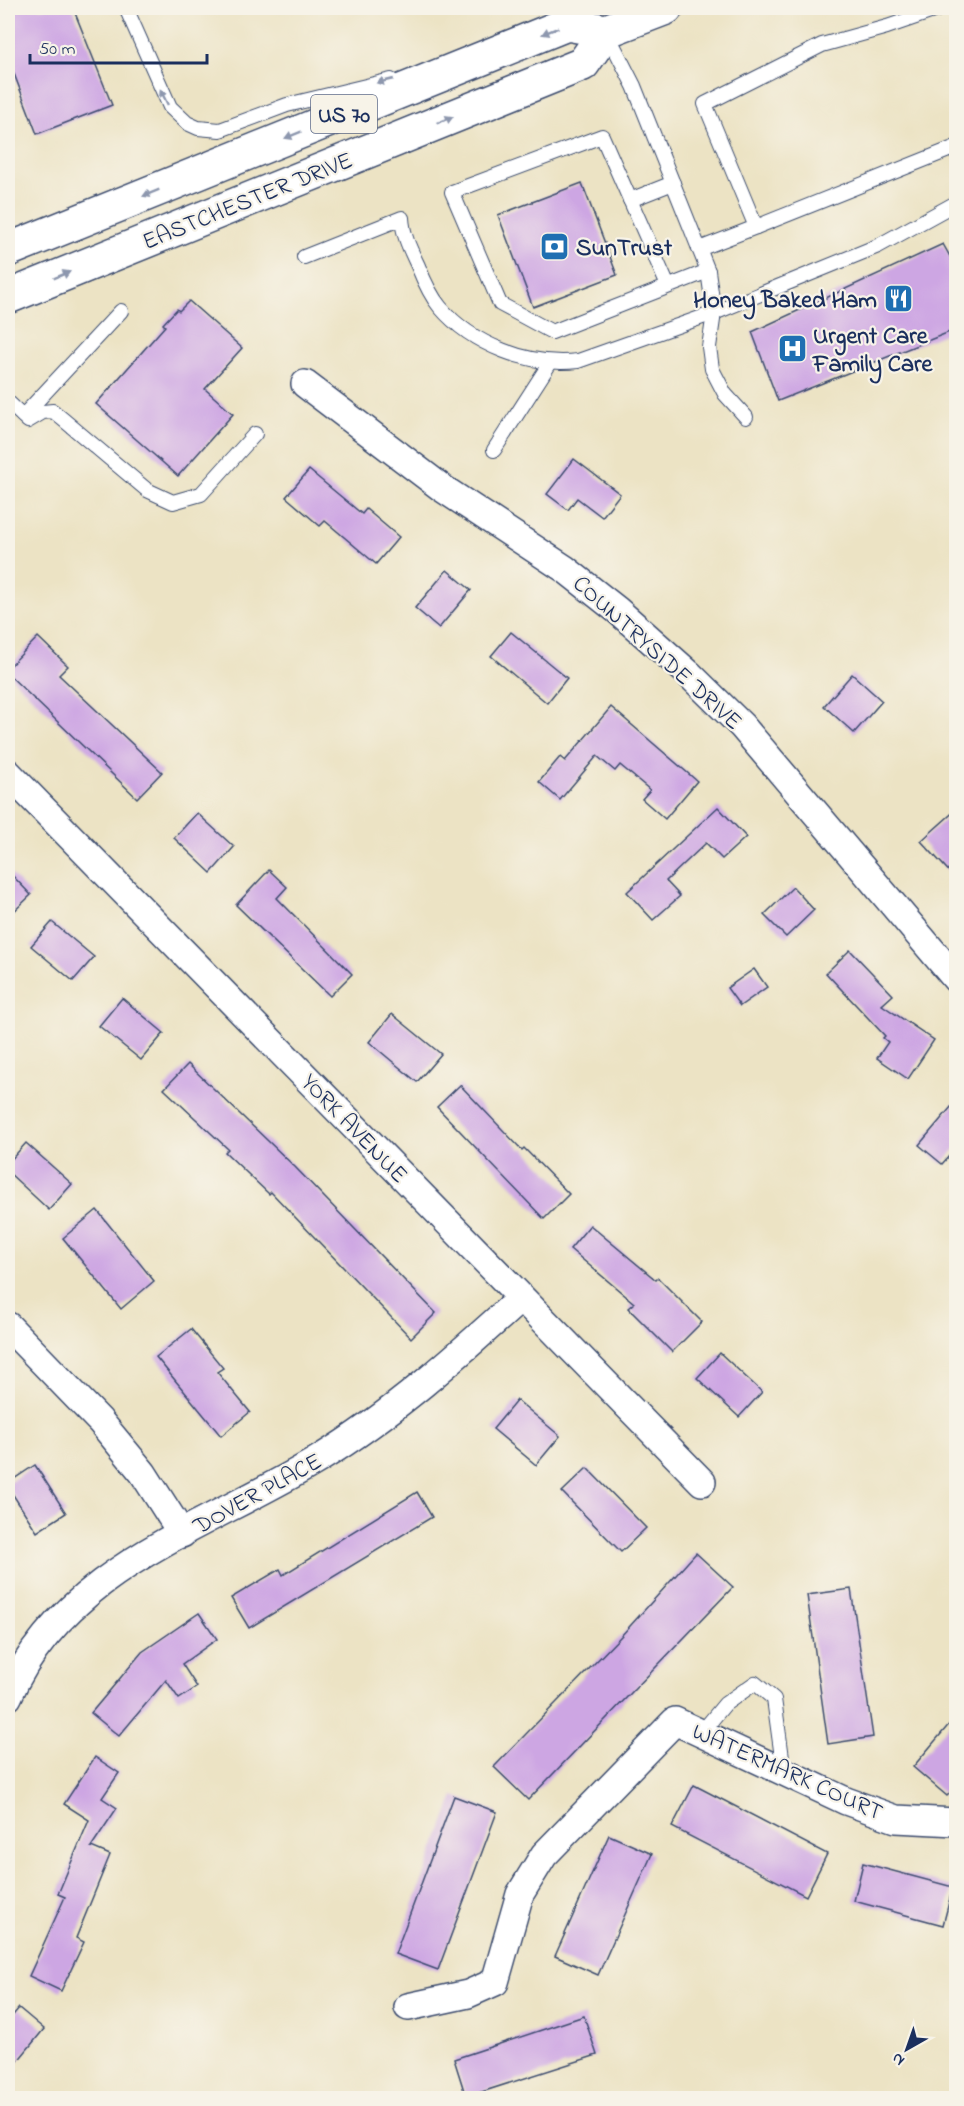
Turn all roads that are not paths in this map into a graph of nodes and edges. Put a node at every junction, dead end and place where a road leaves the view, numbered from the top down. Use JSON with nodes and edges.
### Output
{"nodes":[{"id":1,"x":126,"y":8,"type":"edge"},
{"id":2,"x":666,"y":8,"type":"edge"},
{"id":3,"x":942,"y":8,"type":"edge"},
{"id":4,"x":600,"y":20,"type":"edge"},
{"id":5,"x":483,"y":58,"type":"junction"},
{"id":6,"x":957,"y":147,"type":"edge"},
{"id":7,"x":673,"y":183,"type":"junction"},
{"id":8,"x":630,"y":200,"type":"junction"},
{"id":9,"x":957,"y":203,"type":"edge"},
{"id":10,"x":756,"y":227,"type":"junction"},
{"id":11,"x":699,"y":249,"type":"junction"},
{"id":12,"x":8,"y":250,"type":"edge"},
{"id":13,"x":304,"y":257,"type":"dead end"},
{"id":14,"x":708,"y":271,"type":"junction"},
{"id":15,"x":668,"y":286,"type":"junction"},
{"id":16,"x":8,"y":297,"type":"edge"},
{"id":17,"x":121,"y":311,"type":"dead end"},
{"id":18,"x":714,"y":313,"type":"junction"},
{"id":19,"x":550,"y":363,"type":"junction"},
{"id":20,"x":305,"y":384,"type":"dead end"},
{"id":21,"x":8,"y":402,"type":"edge"},
{"id":22,"x":23,"y":416,"type":"junction"},
{"id":23,"x":746,"y":417,"type":"dead end"},
{"id":24,"x":255,"y":434,"type":"dead end"},
{"id":25,"x":494,"y":450,"type":"dead end"},
{"id":26,"x":8,"y":773,"type":"edge"},
{"id":27,"x":957,"y":979,"type":"edge"},
{"id":28,"x":521,"y":1298,"type":"junction"},
{"id":29,"x":8,"y":1326,"type":"edge"},
{"id":30,"x":702,"y":1482,"type":"dead end"},
{"id":31,"x":182,"y":1534,"type":"junction"},
{"id":32,"x":8,"y":1697,"type":"edge"},
{"id":33,"x":701,"y":1733,"type":"junction"},
{"id":34,"x":784,"y":1772,"type":"junction"},
{"id":35,"x":957,"y":1822,"type":"edge"},
{"id":36,"x":408,"y":2007,"type":"dead end"}],
"edges":[{"from":5,"to":1,"type":"lane","one_way":true},
{"from":2,"to":4,"type":"main road"},
{"from":3,"to":10,"type":"lane"},
{"from":4,"to":5,"type":"main road","name":"EASTCHESTER DRIVE","number":"US 70","one_way":true},
{"from":4,"to":7,"type":"lane"},
{"from":16,"to":4,"type":"main road","name":"EASTCHESTER DRIVE","number":"US 70","one_way":true},
{"from":5,"to":12,"type":"main road","name":"EASTCHESTER DRIVE","number":"US 70","one_way":true},
{"from":6,"to":10,"type":"lane"},
{"from":7,"to":8,"type":"lane"},
{"from":7,"to":11,"type":"lane"},
{"from":8,"to":15,"type":"lane"},
{"from":8,"to":15,"type":"lane"},
{"from":9,"to":18,"type":"lane"},
{"from":10,"to":11,"type":"lane"},
{"from":11,"to":14,"type":"lane"},
{"from":13,"to":19,"type":"lane"},
{"from":14,"to":15,"type":"lane"},
{"from":14,"to":18,"type":"lane"},
{"from":17,"to":22,"type":"lane"},
{"from":18,"to":19,"type":"lane"},
{"from":18,"to":23,"type":"lane"},
{"from":19,"to":25,"type":"lane"},
{"from":20,"to":27,"type":"street","name":"COUNTRYSIDE DRIVE"},
{"from":21,"to":22,"type":"lane"},
{"from":22,"to":24,"type":"lane"},
{"from":26,"to":28,"type":"street","name":"YORK AVENUE"},
{"from":28,"to":30,"type":"street","name":"YORK AVENUE"},
{"from":28,"to":31,"type":"street","name":"DOVER PLACE"},
{"from":29,"to":31,"type":"street"},
{"from":31,"to":32,"type":"street","name":"DOVER PLACE"},
{"from":33,"to":34,"type":"street","name":"WATERMARK COURT"},
{"from":33,"to":34,"type":"lane"},
{"from":33,"to":36,"type":"street","name":"WATERMARK COURT"},
{"from":34,"to":35,"type":"street","name":"WATERMARK COURT"}]}
